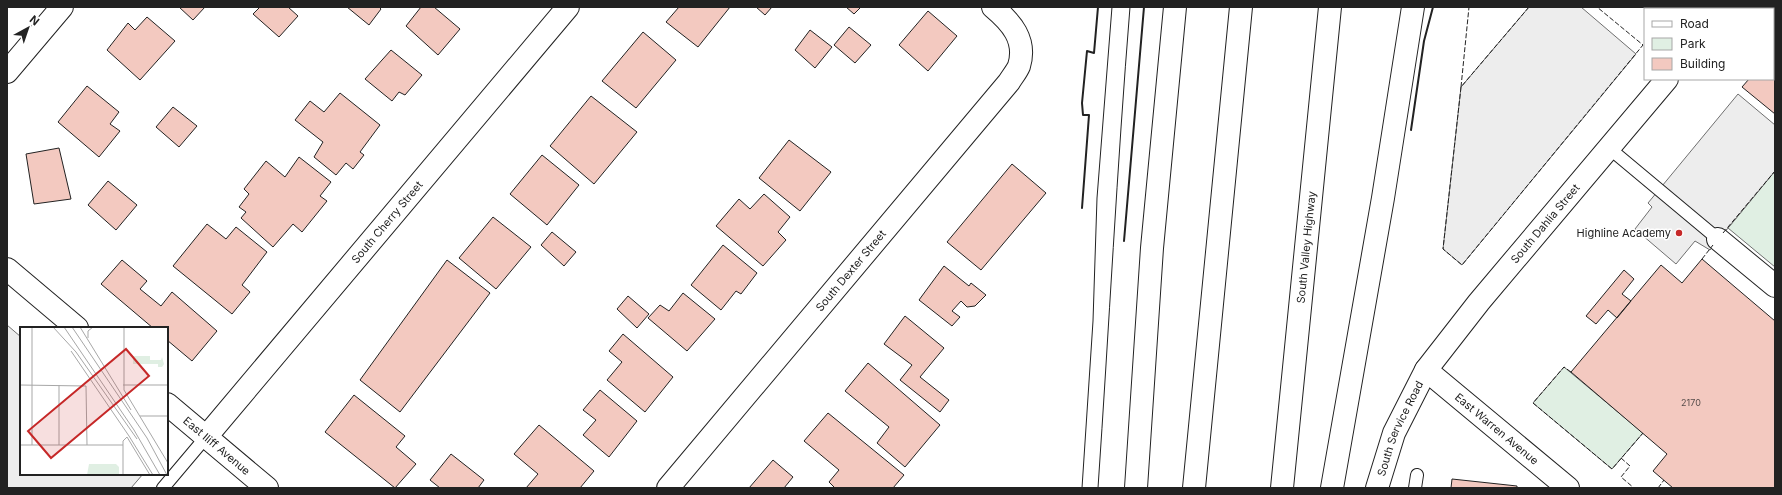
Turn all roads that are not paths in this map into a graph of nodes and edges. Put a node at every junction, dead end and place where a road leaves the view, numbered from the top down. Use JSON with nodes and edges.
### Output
{"nodes":[{"id":1,"x":62,"y":7,"type":"edge"},
{"id":2,"x":568,"y":7,"type":"edge"},
{"id":3,"x":993,"y":7,"type":"edge"},
{"id":4,"x":1175,"y":7,"type":"edge"},
{"id":5,"x":1241,"y":7,"type":"edge"},
{"id":6,"x":1330,"y":7,"type":"edge"},
{"id":7,"x":1413,"y":7,"type":"edge"},
{"id":8,"x":7,"y":72,"type":"edge"},
{"id":9,"x":1666,"y":80,"type":"edge"},
{"id":10,"x":1609,"y":148,"type":"junction"},
{"id":11,"x":1718,"y":239,"type":"joint"},
{"id":12,"x":7,"y":269,"type":"edge"},
{"id":13,"x":1775,"y":286,"type":"edge"},
{"id":14,"x":76,"y":327,"type":"edge"},
{"id":15,"x":1426,"y":370,"type":"junction"},
{"id":16,"x":168,"y":405,"type":"edge"},
{"id":17,"x":206,"y":437,"type":"junction"},
{"id":18,"x":1417,"y":474,"type":"dead end"},
{"id":19,"x":163,"y":488,"type":"edge"},
{"id":20,"x":267,"y":488,"type":"edge"},
{"id":21,"x":668,"y":488,"type":"edge"},
{"id":22,"x":1136,"y":488,"type":"edge"},
{"id":23,"x":1194,"y":488,"type":"edge"},
{"id":24,"x":1282,"y":488,"type":"edge"},
{"id":25,"x":1332,"y":488,"type":"edge"},
{"id":26,"x":1377,"y":488,"type":"edge"},
{"id":27,"x":1415,"y":488,"type":"edge"},
{"id":28,"x":1568,"y":488,"type":"edge"}],
"edges":[{"from":1,"to":8,"type":"main road"},
{"from":2,"to":17,"type":"main road","name":"South Cherry Street"},
{"from":3,"to":21,"type":"main road","name":"South Dexter Street"},
{"from":4,"to":22,"type":"main road"},
{"from":5,"to":23,"type":"main road"},
{"from":6,"to":24,"type":"main road","name":"South Valley Highway"},
{"from":7,"to":25,"type":"main road"},
{"from":9,"to":10,"type":"main road","name":"South Dahlia Street"},
{"from":10,"to":11,"type":"lane"},
{"from":10,"to":15,"type":"main road","name":"South Dahlia Street"},
{"from":11,"to":13,"type":"main road"},
{"from":12,"to":14,"type":"main road"},
{"from":15,"to":26,"type":"main road","name":"South Service Road"},
{"from":15,"to":28,"type":"main road","name":"East Warren Avenue"},
{"from":16,"to":17,"type":"main road","name":"East Iliff Avenue"},
{"from":17,"to":19,"type":"lane"},
{"from":17,"to":20,"type":"main road","name":"East Iliff Avenue"},
{"from":18,"to":27,"type":"lane"}]}
